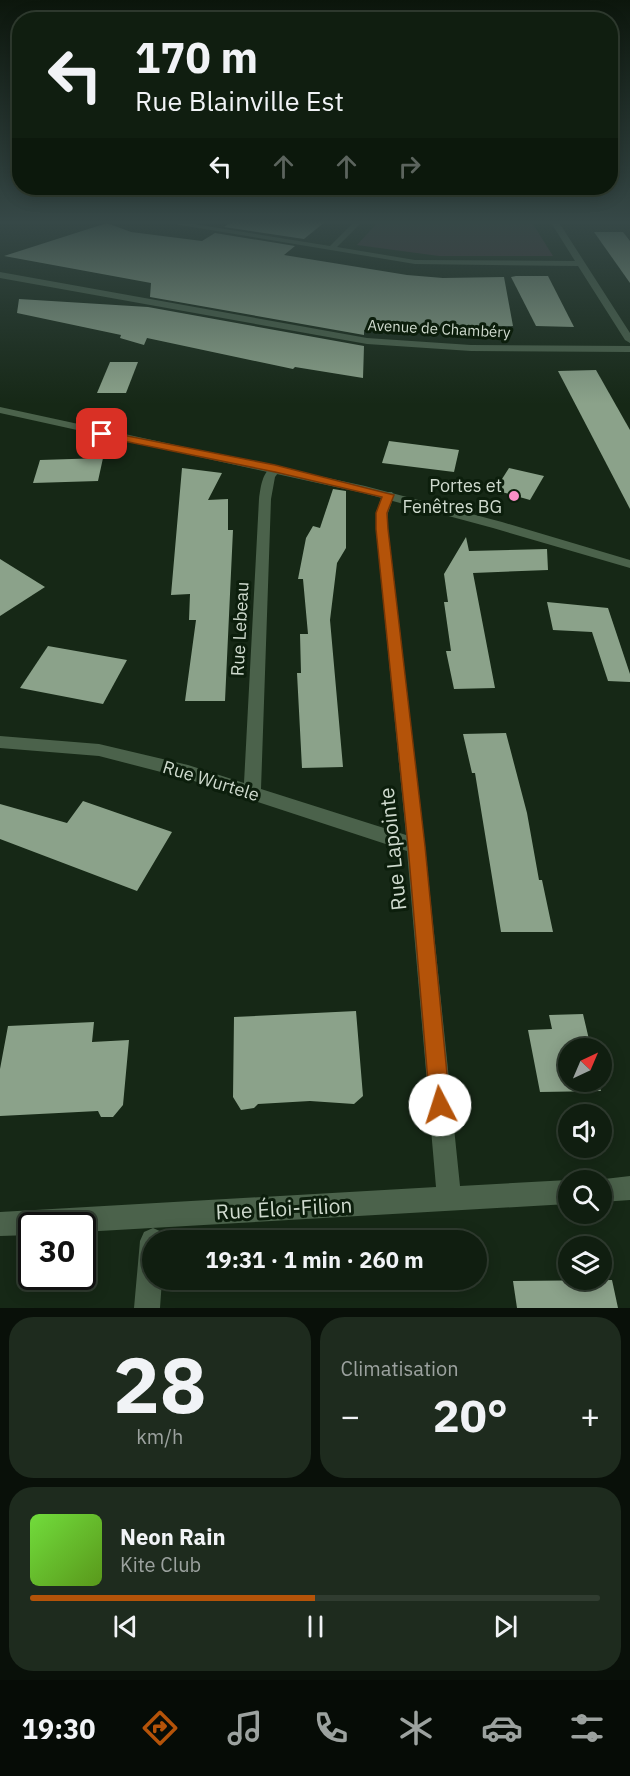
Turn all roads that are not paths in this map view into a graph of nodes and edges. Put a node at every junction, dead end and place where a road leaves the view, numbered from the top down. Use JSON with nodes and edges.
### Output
{"nodes":[{"id":1,"x":39,"y":282,"type":"edge"},
{"id":2,"x":593,"y":282,"type":"edge"},
{"id":3,"x":630,"y":340,"type":"edge"},
{"id":4,"x":630,"y":349,"type":"edge"},
{"id":5,"x":0,"y":410,"type":"edge"},
{"id":6,"x":275,"y":469,"type":"junction"},
{"id":7,"x":388,"y":495,"type":"junction"},
{"id":8,"x":630,"y":564,"type":"edge"},
{"id":9,"x":0,"y":742,"type":"edge"},
{"id":10,"x":252,"y":792,"type":"junction"},
{"id":11,"x":416,"y":846,"type":"junction"},
{"id":12,"x":630,"y":1188,"type":"edge"},
{"id":13,"x":612,"y":1189,"type":"edge"},
{"id":14,"x":558,"y":1193,"type":"edge"},
{"id":15,"x":449,"y":1199,"type":"junction"},
{"id":16,"x":0,"y":1224,"type":"edge"},
{"id":17,"x":172,"y":1230,"type":"edge"},
{"id":18,"x":142,"y":1231,"type":"edge"},
{"id":19,"x":149,"y":1290,"type":"edge"},
{"id":20,"x":147,"y":1308,"type":"edge"}],
"edges":[{"from":1,"to":4,"type":"street","name":"Avenue de Chambéry"},
{"from":2,"to":3,"type":"street"},
{"from":5,"to":6,"type":"street"},
{"from":6,"to":7,"type":"street"},
{"from":6,"to":10,"type":"street","name":"Rue Lebeau"},
{"from":7,"to":8,"type":"street"},
{"from":7,"to":11,"type":"street","name":"Rue Lapointe"},
{"from":9,"to":10,"type":"street","name":"Rue Wurtele"},
{"from":10,"to":11,"type":"street","name":"Rue Wurtele"},
{"from":11,"to":15,"type":"street","name":"Rue Lapointe"},
{"from":12,"to":13,"type":"street"},
{"from":14,"to":15,"type":"street","name":"Rue Éloi-Filion"},
{"from":15,"to":17,"type":"street","name":"Rue Éloi-Filion"},
{"from":16,"to":18,"type":"street","name":"Rue Éloi-Filion"},
{"from":19,"to":20,"type":"street"}]}
